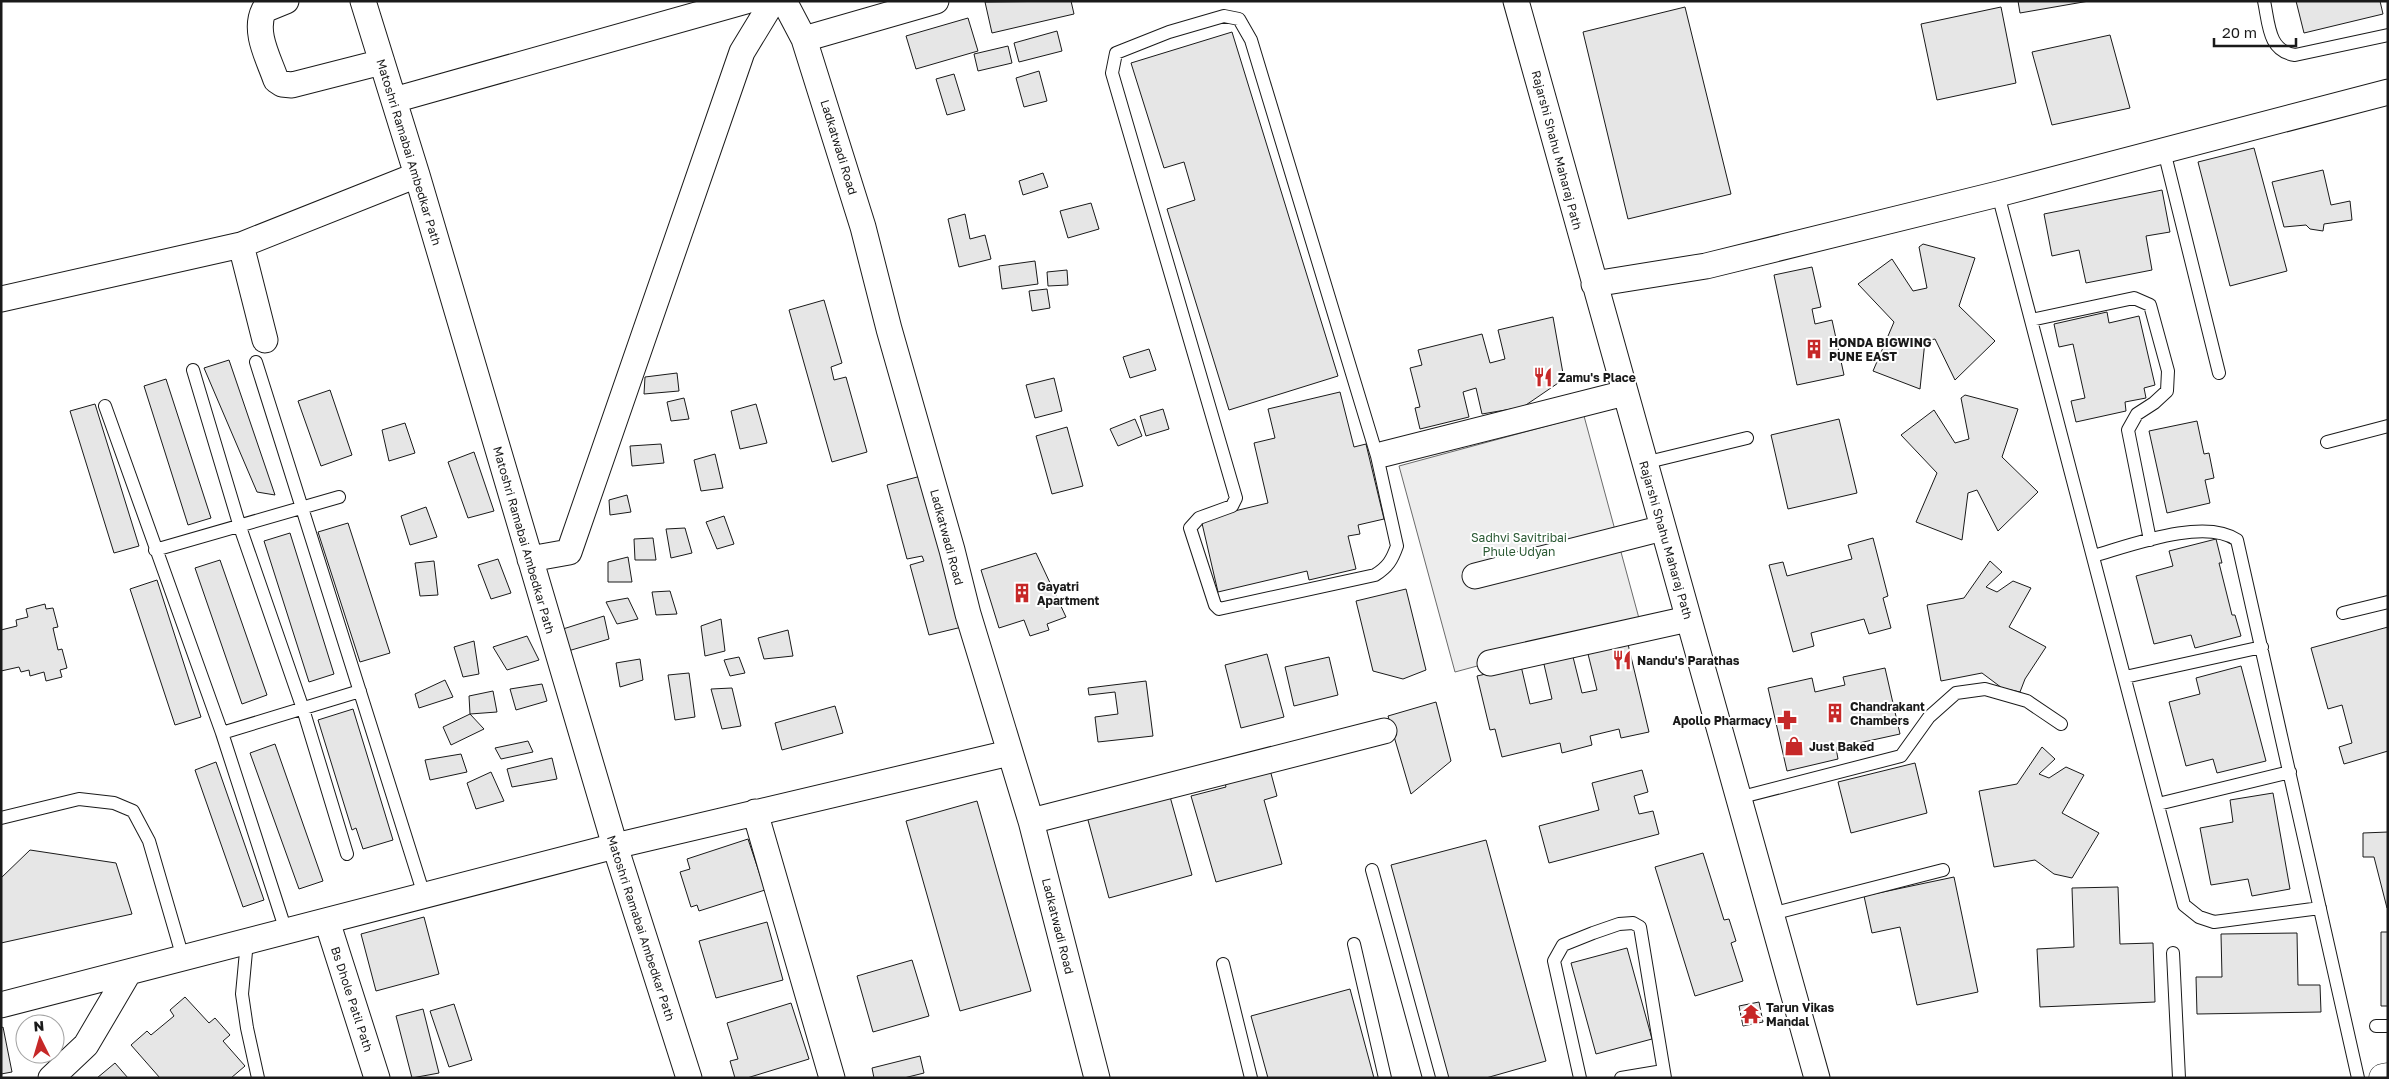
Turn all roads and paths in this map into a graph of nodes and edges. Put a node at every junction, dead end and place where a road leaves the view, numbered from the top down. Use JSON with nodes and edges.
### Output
{"nodes":[{"id":1,"x":286,"y":1,"type":"edge"},
{"id":2,"x":363,"y":1,"type":"edge"},
{"id":3,"x":746,"y":1,"type":"edge"},
{"id":4,"x":773,"y":1,"type":"edge"},
{"id":5,"x":784,"y":1,"type":"edge"},
{"id":6,"x":936,"y":1,"type":"edge"},
{"id":7,"x":1516,"y":1,"type":"edge"},
{"id":8,"x":2264,"y":1,"type":"edge"},
{"id":9,"x":2388,"y":36,"type":"edge"},
{"id":10,"x":804,"y":39,"type":"junction"},
{"id":11,"x":382,"y":62,"type":"junction"},
{"id":12,"x":2388,"y":92,"type":"edge"},
{"id":13,"x":394,"y":100,"type":"junction"},
{"id":14,"x":2164,"y":151,"type":"junction"},
{"id":15,"x":417,"y":175,"type":"junction"},
{"id":16,"x":1998,"y":194,"type":"junction"},
{"id":17,"x":241,"y":245,"type":"junction"},
{"id":18,"x":1594,"y":284,"type":"junction"},
{"id":19,"x":1,"y":299,"type":"edge"},
{"id":20,"x":2031,"y":320,"type":"junction"},
{"id":21,"x":261,"y":351,"type":"joint"},
{"id":22,"x":193,"y":370,"type":"dead end"},
{"id":23,"x":2219,"y":373,"type":"dead end"},
{"id":24,"x":1625,"y":393,"type":"junction"},
{"id":25,"x":105,"y":406,"type":"dead end"},
{"id":26,"x":2388,"y":426,"type":"edge"},
{"id":27,"x":1747,"y":438,"type":"dead end"},
{"id":28,"x":2327,"y":442,"type":"dead end"},
{"id":29,"x":1380,"y":455,"type":"junction"},
{"id":30,"x":1644,"y":462,"type":"junction"},
{"id":31,"x":338,"y":497,"type":"dead end"},
{"id":32,"x":302,"y":508,"type":"junction"},
{"id":33,"x":240,"y":527,"type":"junction"},
{"id":34,"x":1663,"y":528,"type":"junction"},
{"id":35,"x":2150,"y":540,"type":"junction"},
{"id":36,"x":155,"y":550,"type":"junction"},
{"id":37,"x":2093,"y":556,"type":"junction"},
{"id":38,"x":530,"y":559,"type":"junction"},
{"id":39,"x":1475,"y":576,"type":"dead end"},
{"id":40,"x":2388,"y":602,"type":"edge"},
{"id":41,"x":2343,"y":613,"type":"dead end"},
{"id":42,"x":1688,"y":619,"type":"junction"},
{"id":43,"x":2262,"y":647,"type":"junction"},
{"id":44,"x":1490,"y":663,"type":"dead end"},
{"id":45,"x":2125,"y":677,"type":"junction"},
{"id":46,"x":360,"y":691,"type":"junction"},
{"id":47,"x":303,"y":708,"type":"junction"},
{"id":48,"x":2061,"y":724,"type":"dead end"},
{"id":49,"x":1384,"y":731,"type":"dead end"},
{"id":50,"x":222,"y":733,"type":"junction"},
{"id":51,"x":1009,"y":752,"type":"junction"},
{"id":52,"x":2290,"y":772,"type":"junction"},
{"id":53,"x":1738,"y":798,"type":"junction"},
{"id":54,"x":2158,"y":804,"type":"junction"},
{"id":55,"x":755,"y":812,"type":"junction"},
{"id":56,"x":1,"y":818,"type":"edge"},
{"id":57,"x":1031,"y":821,"type":"junction"},
{"id":58,"x":615,"y":846,"type":"junction"},
{"id":59,"x":347,"y":854,"type":"dead end"},
{"id":60,"x":1372,"y":870,"type":"dead end"},
{"id":61,"x":1943,"y":870,"type":"dead end"},
{"id":62,"x":424,"y":895,"type":"junction"},
{"id":63,"x":2320,"y":908,"type":"junction"},
{"id":64,"x":1771,"y":914,"type":"junction"},
{"id":65,"x":327,"y":921,"type":"junction"},
{"id":66,"x":286,"y":931,"type":"junction"},
{"id":67,"x":247,"y":942,"type":"junction"},
{"id":68,"x":1354,"y":944,"type":"dead end"},
{"id":69,"x":2173,"y":953,"type":"dead end"},
{"id":70,"x":183,"y":958,"type":"junction"},
{"id":71,"x":1223,"y":964,"type":"dead end"},
{"id":72,"x":129,"y":972,"type":"junction"},
{"id":73,"x":1,"y":1005,"type":"edge"},
{"id":74,"x":1664,"y":1074,"type":"edge"},
{"id":75,"x":2388,"y":1077,"type":"edge"},
{"id":76,"x":51,"y":1078,"type":"edge"},
{"id":77,"x":258,"y":1078,"type":"edge"},
{"id":78,"x":377,"y":1078,"type":"edge"},
{"id":79,"x":689,"y":1078,"type":"edge"},
{"id":80,"x":832,"y":1078,"type":"edge"},
{"id":81,"x":1097,"y":1078,"type":"edge"},
{"id":82,"x":1251,"y":1078,"type":"edge"},
{"id":83,"x":1384,"y":1078,"type":"edge"},
{"id":84,"x":1429,"y":1078,"type":"edge"},
{"id":85,"x":1580,"y":1078,"type":"edge"},
{"id":86,"x":1621,"y":1078,"type":"edge"},
{"id":87,"x":1817,"y":1078,"type":"edge"},
{"id":88,"x":2179,"y":1078,"type":"edge"},
{"id":89,"x":2358,"y":1078,"type":"edge"},
{"id":90,"x":2383,"y":1078,"type":"edge"}],
"edges":[{"from":1,"to":11,"type":"street"},
{"from":2,"to":11,"type":"street","name":"Matoshri Ramabai Ambedkar Path"},
{"from":3,"to":13,"type":"street"},
{"from":4,"to":38,"type":"street"},
{"from":5,"to":10,"type":"street","name":"Ladkatwadi Road"},
{"from":6,"to":10,"type":"street"},
{"from":7,"to":18,"type":"street","name":"Rajarshi Shahu Maharaj Path"},
{"from":8,"to":9,"type":"lane"},
{"from":10,"to":51,"type":"street","name":"Ladkatwadi Road"},
{"from":11,"to":13,"type":"street","name":"Matoshri Ramabai Ambedkar Path"},
{"from":12,"to":14,"type":"street"},
{"from":13,"to":15,"type":"street","name":"Matoshri Ramabai Ambedkar Path"},
{"from":14,"to":16,"type":"street"},
{"from":14,"to":23,"type":"lane"},
{"from":15,"to":17,"type":"street"},
{"from":15,"to":38,"type":"street","name":"Matoshri Ramabai Ambedkar Path"},
{"from":16,"to":18,"type":"street"},
{"from":16,"to":20,"type":"lane"},
{"from":17,"to":19,"type":"street"},
{"from":17,"to":21,"type":"street"},
{"from":18,"to":24,"type":"street","name":"Rajarshi Shahu Maharaj Path"},
{"from":20,"to":35,"type":"lane"},
{"from":20,"to":37,"type":"lane"},
{"from":21,"to":32,"type":"lane"},
{"from":22,"to":33,"type":"lane"},
{"from":24,"to":29,"type":"street"},
{"from":24,"to":30,"type":"street","name":"Rajarshi Shahu Maharaj Path"},
{"from":25,"to":36,"type":"lane"},
{"from":26,"to":28,"type":"lane"},
{"from":27,"to":30,"type":"lane"},
{"from":29,"to":29,"type":"lane"},
{"from":30,"to":34,"type":"street","name":"Rajarshi Shahu Maharaj Path"},
{"from":31,"to":32,"type":"lane"},
{"from":32,"to":33,"type":"lane"},
{"from":32,"to":46,"type":"lane"},
{"from":33,"to":36,"type":"lane"},
{"from":33,"to":47,"type":"lane"},
{"from":34,"to":39,"type":"street"},
{"from":34,"to":42,"type":"street","name":"Rajarshi Shahu Maharaj Path"},
{"from":35,"to":37,"type":"lane"},
{"from":35,"to":43,"type":"lane"},
{"from":36,"to":50,"type":"lane"},
{"from":37,"to":45,"type":"lane"},
{"from":38,"to":58,"type":"street","name":"Matoshri Ramabai Ambedkar Path"},
{"from":40,"to":41,"type":"lane"},
{"from":42,"to":44,"type":"street"},
{"from":42,"to":53,"type":"street","name":"Rajarshi Shahu Maharaj Path"},
{"from":43,"to":45,"type":"lane"},
{"from":43,"to":52,"type":"lane"},
{"from":45,"to":54,"type":"lane"},
{"from":46,"to":47,"type":"lane"},
{"from":46,"to":62,"type":"lane"},
{"from":47,"to":50,"type":"lane"},
{"from":47,"to":59,"type":"lane"},
{"from":48,"to":53,"type":"lane"},
{"from":49,"to":57,"type":"street"},
{"from":50,"to":66,"type":"lane"},
{"from":51,"to":55,"type":"street"},
{"from":51,"to":57,"type":"street","name":"Ladkatwadi Road"},
{"from":52,"to":54,"type":"lane"},
{"from":52,"to":63,"type":"lane"},
{"from":53,"to":64,"type":"street","name":"Rajarshi Shahu Maharaj Path"},
{"from":54,"to":63,"type":"lane"},
{"from":55,"to":58,"type":"street"},
{"from":55,"to":80,"type":"street"},
{"from":56,"to":70,"type":"lane"},
{"from":57,"to":81,"type":"street","name":"Ladkatwadi Road"},
{"from":58,"to":62,"type":"street"},
{"from":58,"to":79,"type":"street","name":"Matoshri Ramabai Ambedkar Path"},
{"from":60,"to":84,"type":"lane"},
{"from":61,"to":64,"type":"lane"},
{"from":62,"to":65,"type":"street"},
{"from":63,"to":89,"type":"lane"},
{"from":64,"to":87,"type":"street","name":"Rajarshi Shahu Maharaj Path"},
{"from":65,"to":66,"type":"street"},
{"from":65,"to":78,"type":"street","name":"Bs Dhole Patil Path"},
{"from":66,"to":67,"type":"street"},
{"from":67,"to":70,"type":"street"},
{"from":67,"to":77,"type":"lane"},
{"from":68,"to":83,"type":"lane"},
{"from":69,"to":88,"type":"lane"},
{"from":70,"to":72,"type":"street"},
{"from":71,"to":82,"type":"lane"},
{"from":72,"to":73,"type":"street"},
{"from":72,"to":76,"type":"street"},
{"from":74,"to":85,"type":"lane"},
{"from":74,"to":86,"type":"lane"},
{"from":75,"to":90,"type":"street"}]}
